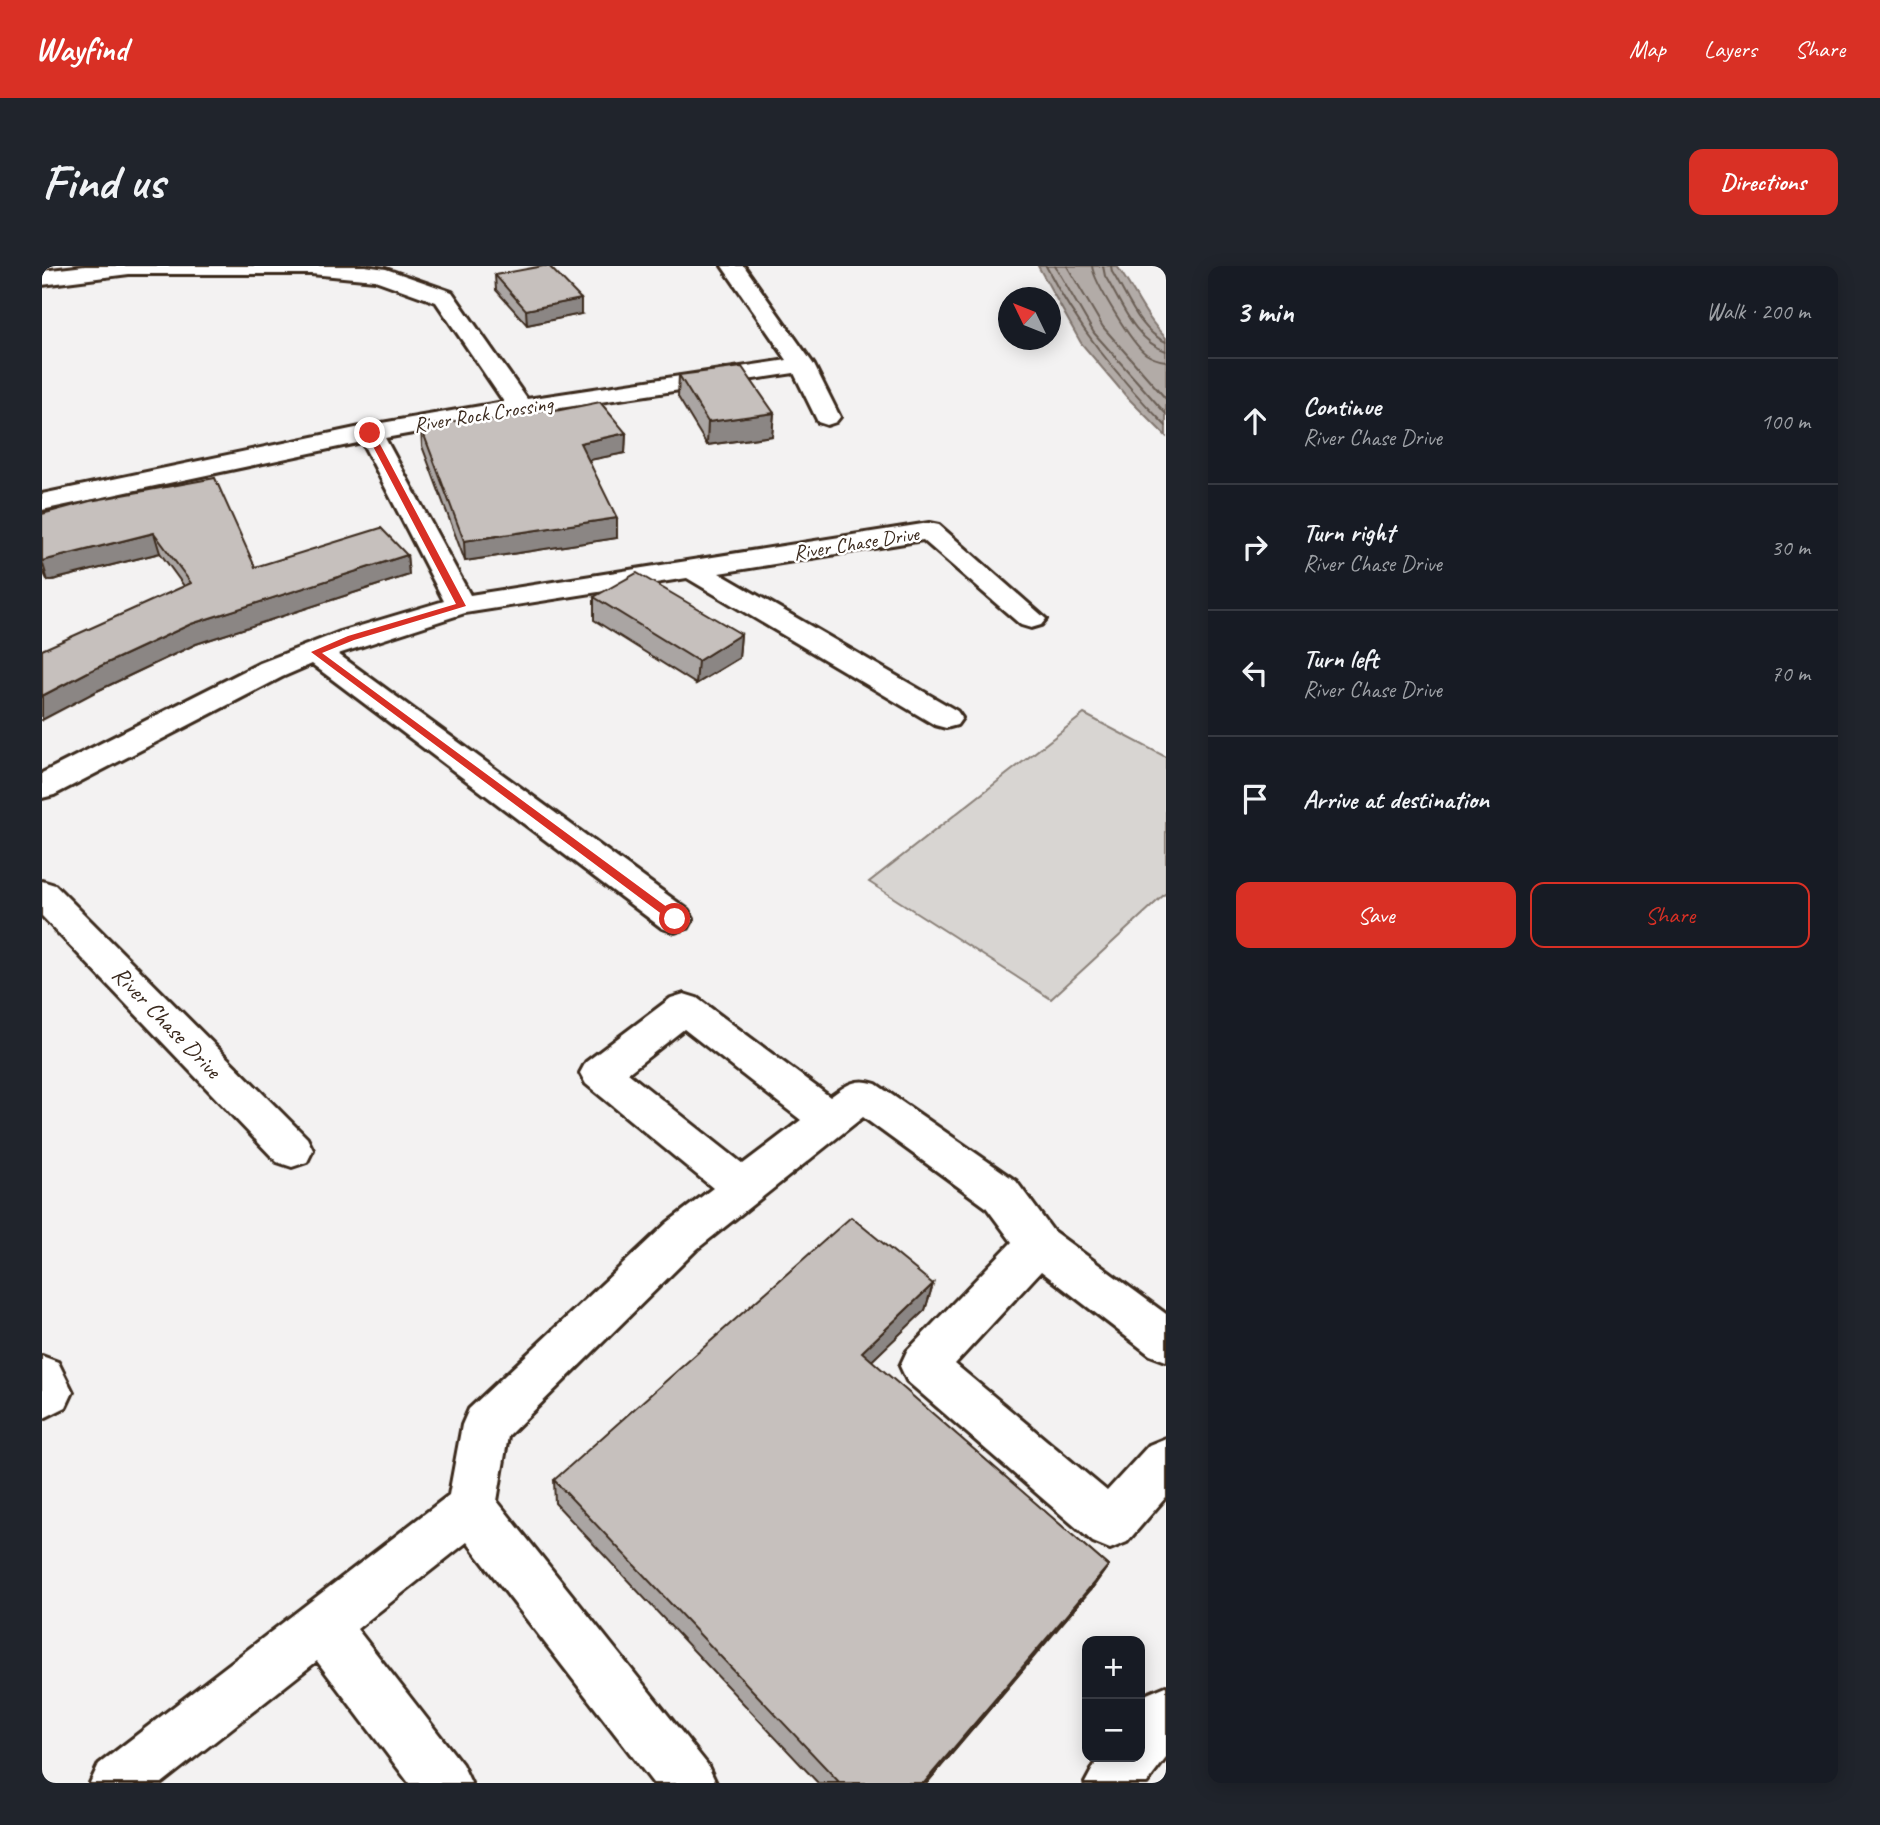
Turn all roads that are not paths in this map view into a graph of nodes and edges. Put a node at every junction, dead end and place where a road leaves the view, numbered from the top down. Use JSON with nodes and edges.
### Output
{"nodes":[{"id":1,"x":733,"y":266,"type":"edge"},
{"id":2,"x":42,"y":278,"type":"edge"},
{"id":3,"x":802,"y":365,"type":"junction"},
{"id":4,"x":520,"y":407,"type":"junction"},
{"id":5,"x":827,"y":417,"type":"dead end"},
{"id":6,"x":370,"y":433,"type":"junction"},
{"id":7,"x":42,"y":502,"type":"edge"},
{"id":8,"x":692,"y":569,"type":"junction"},
{"id":9,"x":461,"y":606,"type":"junction"},
{"id":10,"x":1031,"y":619,"type":"dead end"},
{"id":11,"x":315,"y":652,"type":"junction"},
{"id":12,"x":946,"y":718,"type":"dead end"},
{"id":13,"x":42,"y":787,"type":"edge"},
{"id":14,"x":42,"y":894,"type":"edge"},
{"id":15,"x":675,"y":919,"type":"dead end"},
{"id":16,"x":831,"y":1120,"type":"junction"},
{"id":17,"x":292,"y":1150,"type":"dead end"},
{"id":18,"x":743,"y":1188,"type":"junction"},
{"id":19,"x":1038,"y":1244,"type":"junction"},
{"id":20,"x":1166,"y":1339,"type":"edge"},
{"id":21,"x":42,"y":1377,"type":"edge"},
{"id":22,"x":42,"y":1396,"type":"edge"},
{"id":23,"x":1166,"y":1461,"type":"edge"},
{"id":24,"x":471,"y":1508,"type":"junction"},
{"id":25,"x":321,"y":1625,"type":"junction"},
{"id":26,"x":1166,"y":1713,"type":"edge"},
{"id":27,"x":1145,"y":1741,"type":"edge"},
{"id":28,"x":1129,"y":1762,"type":"edge"},
{"id":29,"x":118,"y":1783,"type":"edge"},
{"id":30,"x":443,"y":1783,"type":"edge"},
{"id":31,"x":688,"y":1783,"type":"edge"},
{"id":32,"x":1113,"y":1783,"type":"edge"}],
"edges":[{"from":1,"to":3,"type":"street"},
{"from":2,"to":4,"type":"street"},
{"from":3,"to":4,"type":"street","name":"River Rock Crossing"},
{"from":3,"to":5,"type":"street"},
{"from":4,"to":6,"type":"street","name":"River Rock Crossing"},
{"from":6,"to":7,"type":"street","name":"River Rock Crossing"},
{"from":6,"to":9,"type":"street"},
{"from":8,"to":9,"type":"street","name":"River Chase Drive"},
{"from":8,"to":10,"type":"street","name":"River Chase Drive"},
{"from":8,"to":12,"type":"street"},
{"from":9,"to":11,"type":"street","name":"River Chase Drive"},
{"from":11,"to":13,"type":"street","name":"River Chase Drive"},
{"from":11,"to":15,"type":"street"},
{"from":14,"to":17,"type":"street","name":"River Chase Drive"},
{"from":16,"to":18,"type":"street"},
{"from":16,"to":18,"type":"street"},
{"from":16,"to":19,"type":"street"},
{"from":18,"to":24,"type":"street"},
{"from":19,"to":20,"type":"street"},
{"from":19,"to":23,"type":"street"},
{"from":21,"to":22,"type":"street"},
{"from":24,"to":25,"type":"street"},
{"from":24,"to":31,"type":"street"},
{"from":25,"to":29,"type":"street"},
{"from":25,"to":30,"type":"street"},
{"from":26,"to":27,"type":"street"},
{"from":28,"to":32,"type":"street"}]}
